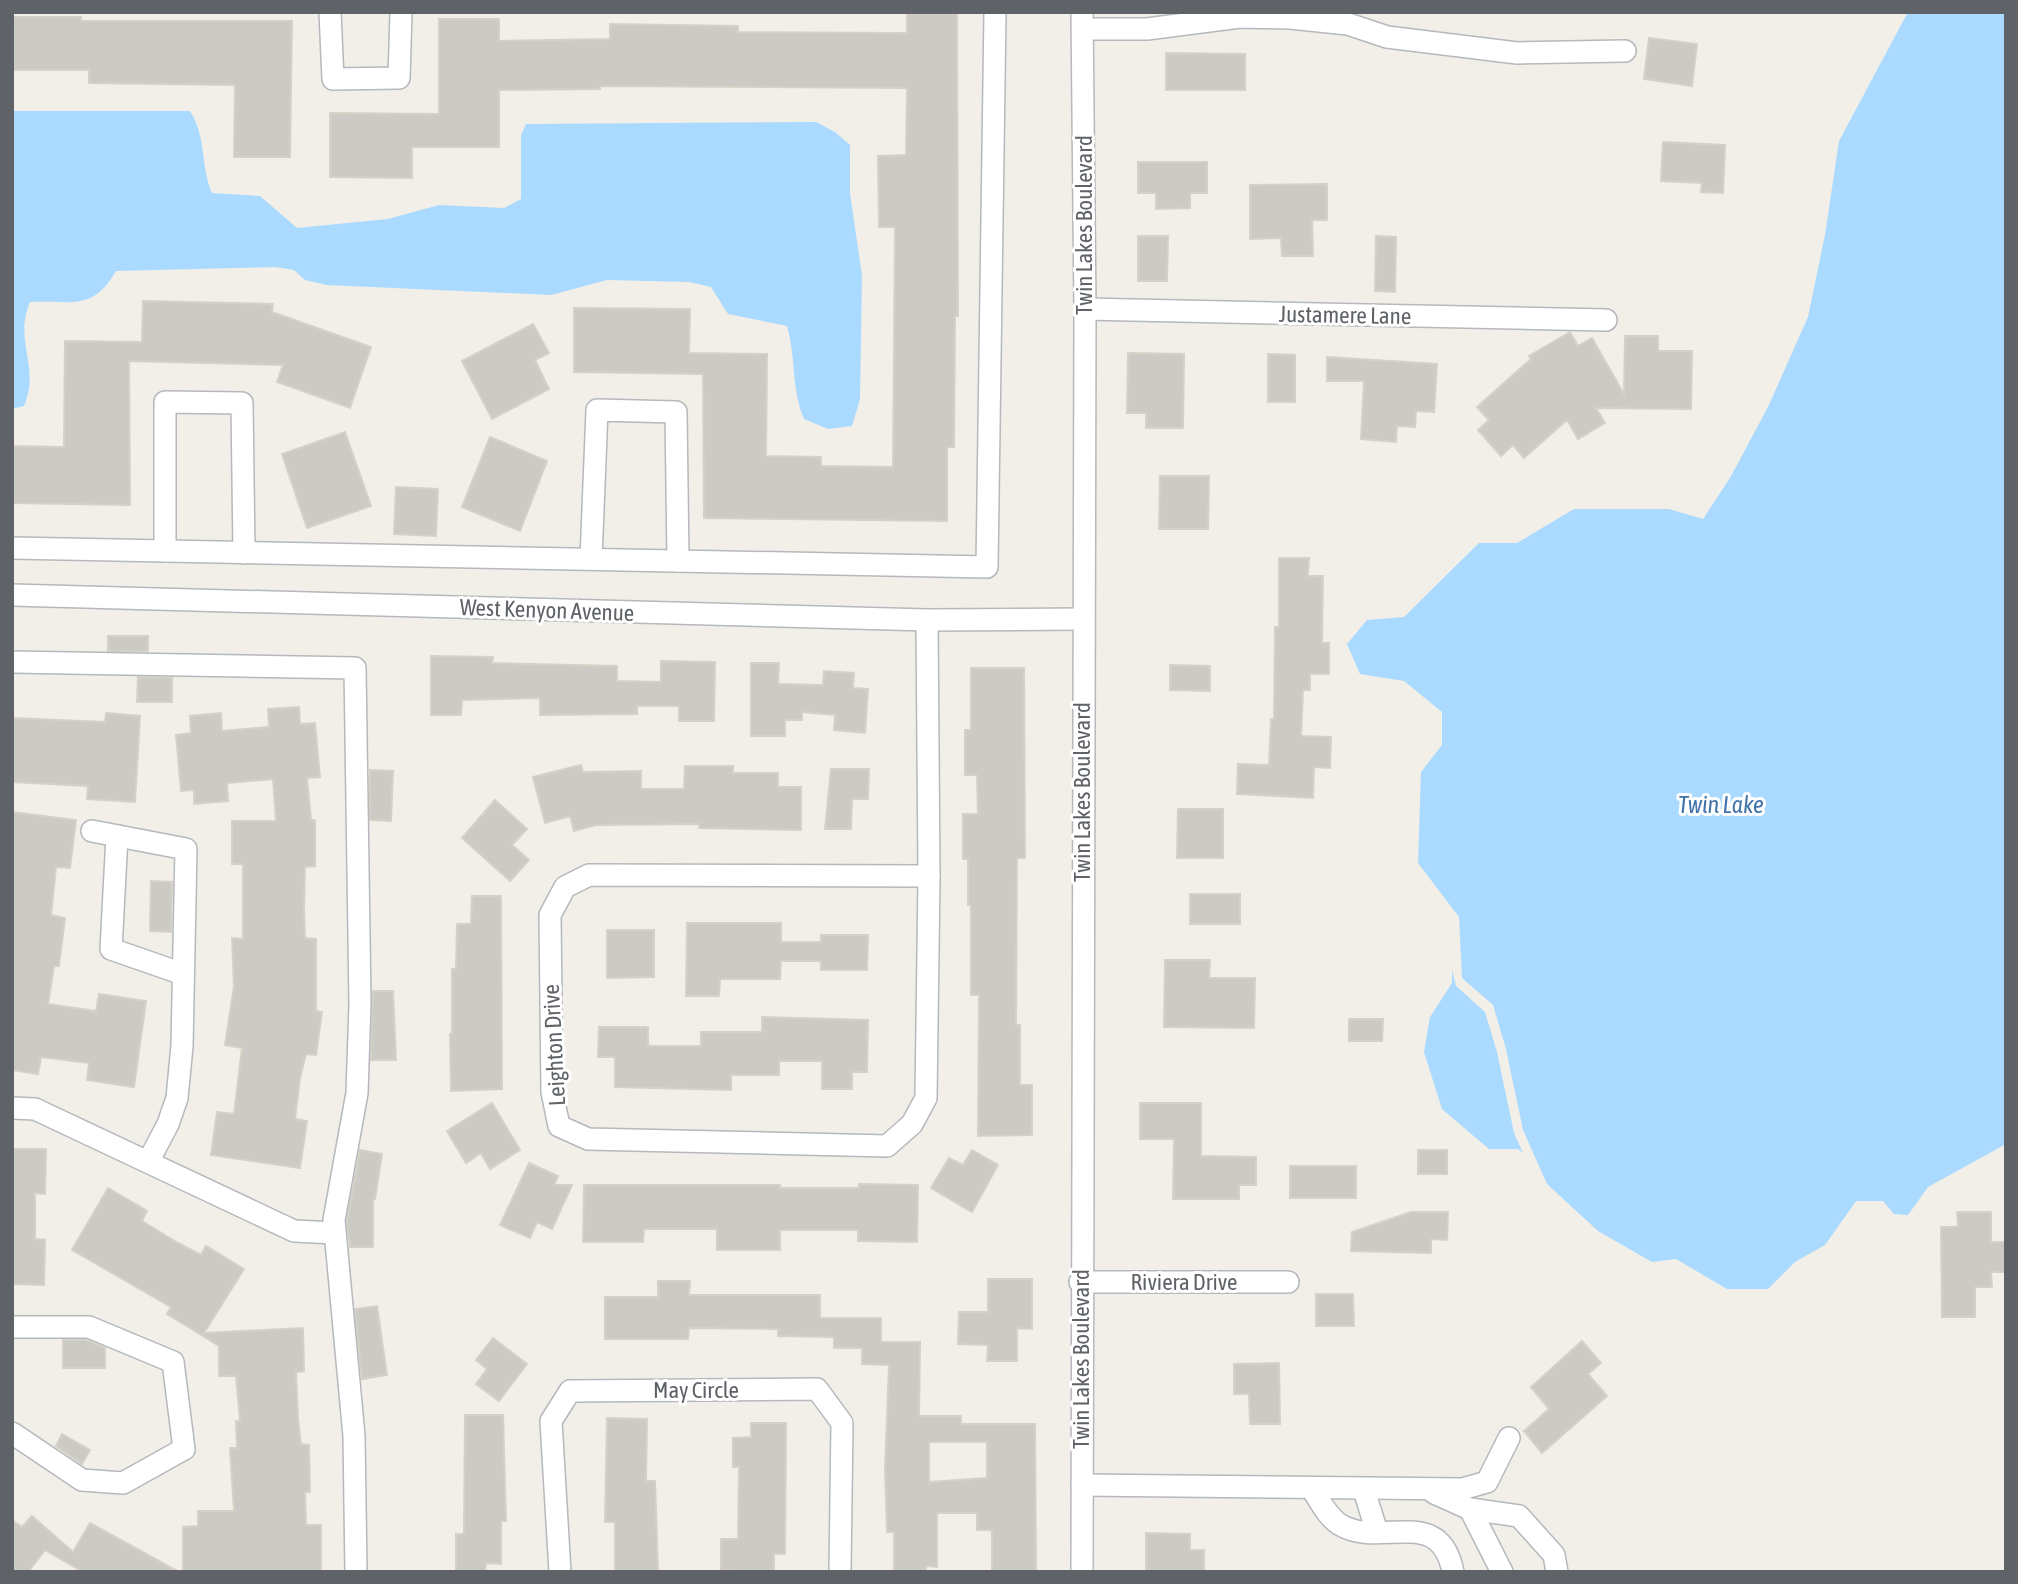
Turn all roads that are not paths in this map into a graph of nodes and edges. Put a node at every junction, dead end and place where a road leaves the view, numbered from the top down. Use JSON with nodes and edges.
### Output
{"nodes":[{"id":1,"x":330,"y":12,"type":"edge"},
{"id":2,"x":401,"y":12,"type":"edge"},
{"id":3,"x":995,"y":12,"type":"edge"},
{"id":4,"x":1082,"y":21,"type":"edge"},
{"id":5,"x":1625,"y":51,"type":"dead end"},
{"id":6,"x":1085,"y":309,"type":"junction"},
{"id":7,"x":1606,"y":320,"type":"dead end"},
{"id":8,"x":12,"y":548,"type":"edge"},
{"id":9,"x":165,"y":551,"type":"junction"},
{"id":10,"x":244,"y":552,"type":"junction"},
{"id":11,"x":591,"y":559,"type":"junction"},
{"id":12,"x":678,"y":561,"type":"junction"},
{"id":13,"x":12,"y":595,"type":"edge"},
{"id":14,"x":1082,"y":619,"type":"junction"},
{"id":15,"x":927,"y":620,"type":"junction"},
{"id":16,"x":12,"y":662,"type":"edge"},
{"id":17,"x":92,"y":831,"type":"dead end"},
{"id":18,"x":117,"y":836,"type":"junction"},
{"id":19,"x":929,"y":876,"type":"junction"},
{"id":20,"x":183,"y":974,"type":"junction"},
{"id":21,"x":12,"y":1108,"type":"edge"},
{"id":22,"x":148,"y":1162,"type":"junction"},
{"id":23,"x":335,"y":1233,"type":"junction"},
{"id":24,"x":1080,"y":1282,"type":"junction"},
{"id":25,"x":1288,"y":1282,"type":"dead end"},
{"id":26,"x":12,"y":1326,"type":"edge"},
{"id":27,"x":12,"y":1433,"type":"edge"},
{"id":28,"x":1509,"y":1438,"type":"dead end"},
{"id":29,"x":1082,"y":1485,"type":"junction"},
{"id":30,"x":1312,"y":1489,"type":"junction"},
{"id":31,"x":1364,"y":1490,"type":"junction"},
{"id":32,"x":1428,"y":1491,"type":"junction"},
{"id":33,"x":1471,"y":1509,"type":"junction"},
{"id":34,"x":1377,"y":1532,"type":"junction"},
{"id":35,"x":356,"y":1572,"type":"edge"},
{"id":36,"x":560,"y":1572,"type":"edge"},
{"id":37,"x":840,"y":1572,"type":"edge"},
{"id":38,"x":1082,"y":1572,"type":"edge"},
{"id":39,"x":1453,"y":1572,"type":"edge"},
{"id":40,"x":1502,"y":1572,"type":"edge"},
{"id":41,"x":1558,"y":1572,"type":"edge"}],
"edges":[{"from":1,"to":2,"type":"street"},
{"from":3,"to":12,"type":"street"},
{"from":4,"to":5,"type":"street"},
{"from":4,"to":6,"type":"street","name":"Twin Lakes Boulevard"},
{"from":6,"to":7,"type":"street","name":"Justamere Lane"},
{"from":6,"to":14,"type":"street","name":"Twin Lakes Boulevard"},
{"from":8,"to":9,"type":"street"},
{"from":9,"to":10,"type":"street"},
{"from":9,"to":10,"type":"street"},
{"from":10,"to":11,"type":"street"},
{"from":11,"to":12,"type":"street"},
{"from":11,"to":12,"type":"street"},
{"from":13,"to":15,"type":"street","name":"West Kenyon Avenue"},
{"from":14,"to":15,"type":"street","name":"West Kenyon Avenue"},
{"from":14,"to":24,"type":"street","name":"Twin Lakes Boulevard"},
{"from":15,"to":19,"type":"street","name":"Leighton Drive"},
{"from":16,"to":23,"type":"street"},
{"from":17,"to":18,"type":"street"},
{"from":18,"to":20,"type":"street"},
{"from":18,"to":20,"type":"street"},
{"from":19,"to":19,"type":"street","name":"Leighton Drive"},
{"from":20,"to":22,"type":"street"},
{"from":21,"to":22,"type":"street"},
{"from":22,"to":23,"type":"street"},
{"from":23,"to":35,"type":"street"},
{"from":24,"to":25,"type":"street","name":"Riviera Drive"},
{"from":24,"to":29,"type":"street","name":"Twin Lakes Boulevard"},
{"from":26,"to":27,"type":"street"},
{"from":28,"to":32,"type":"street"},
{"from":29,"to":30,"type":"street"},
{"from":29,"to":38,"type":"street","name":"Twin Lakes Boulevard"},
{"from":30,"to":31,"type":"street"},
{"from":30,"to":34,"type":"street"},
{"from":31,"to":32,"type":"street"},
{"from":31,"to":34,"type":"street"},
{"from":32,"to":33,"type":"street"},
{"from":33,"to":40,"type":"street"},
{"from":33,"to":41,"type":"street"},
{"from":34,"to":39,"type":"street"},
{"from":36,"to":37,"type":"street","name":"May Circle"}]}
